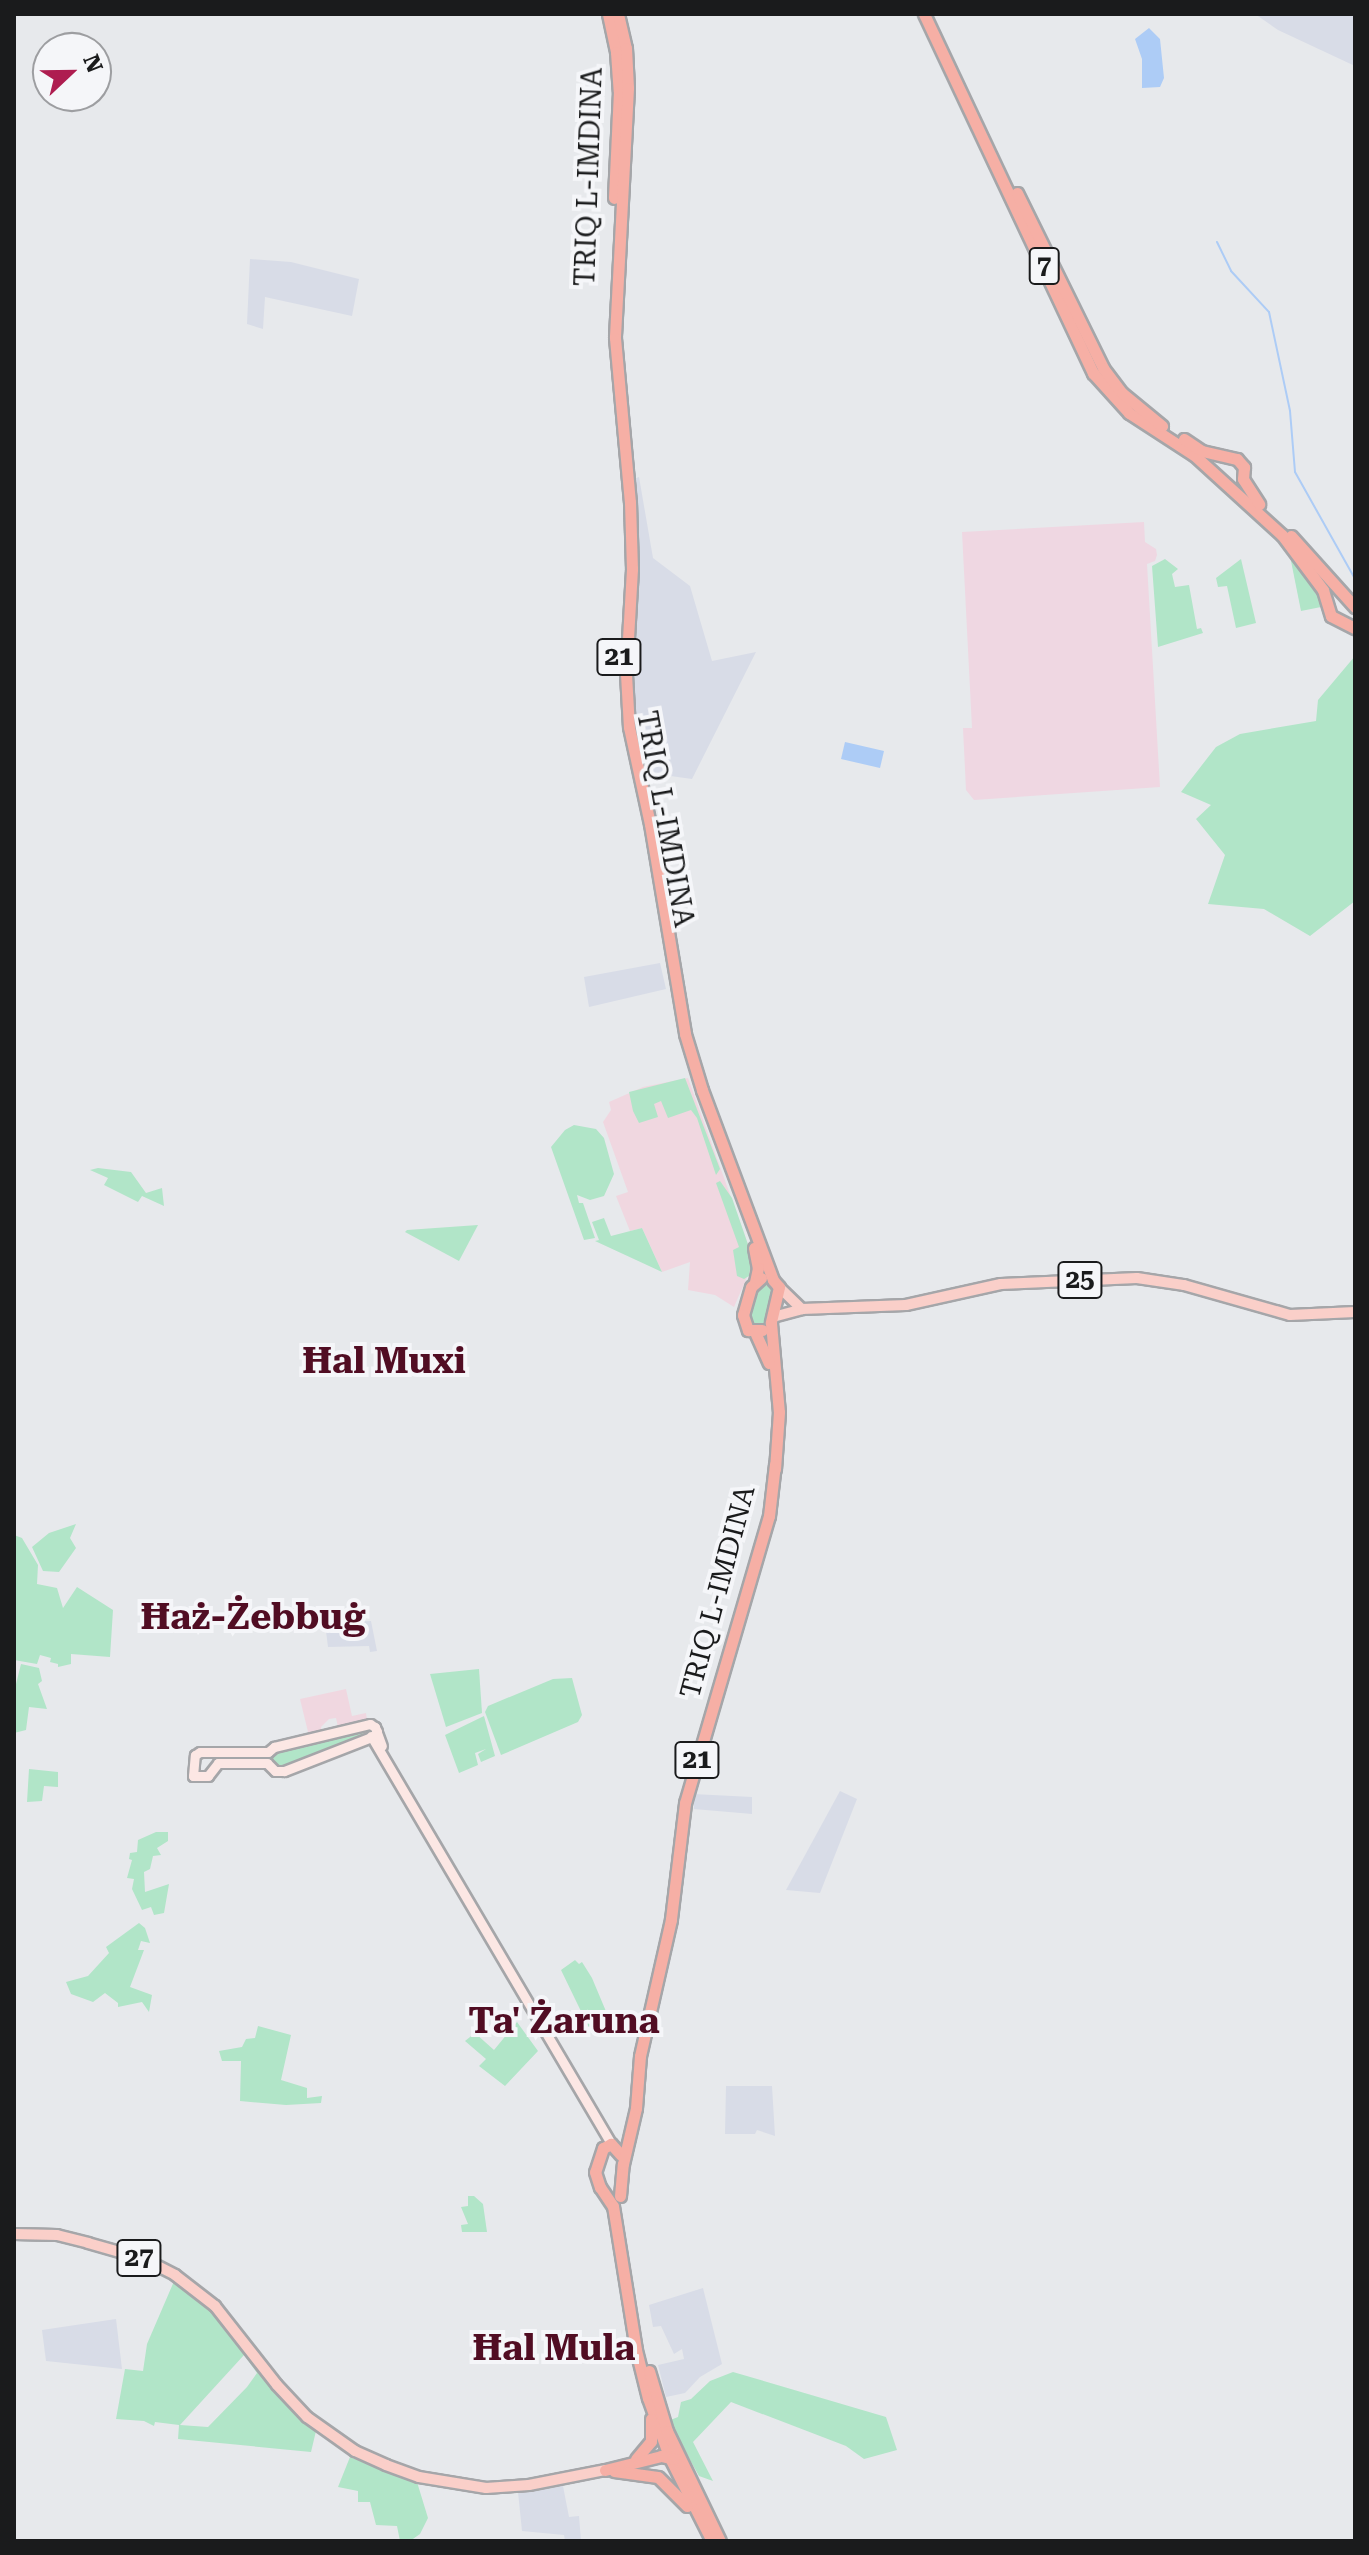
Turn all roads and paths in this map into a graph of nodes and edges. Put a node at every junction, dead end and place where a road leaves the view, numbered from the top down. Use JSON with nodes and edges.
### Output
{"nodes":[{"id":1,"x":608,"y":14,"type":"edge"},
{"id":2,"x":618,"y":14,"type":"edge"},
{"id":3,"x":924,"y":14,"type":"edge"},
{"id":4,"x":933,"y":14,"type":"edge"},
{"id":5,"x":1228,"y":457,"type":"junction"},
{"id":6,"x":1216,"y":474,"type":"junction"},
{"id":7,"x":1243,"y":479,"type":"junction"},
{"id":8,"x":1231,"y":487,"type":"junction"},
{"id":9,"x":1351,"y":602,"type":"edge"},
{"id":10,"x":1328,"y":608,"type":"junction"},
{"id":11,"x":1337,"y":620,"type":"junction"},
{"id":12,"x":1355,"y":628,"type":"edge"},
{"id":13,"x":755,"y":1282,"type":"junction"},
{"id":14,"x":776,"y":1283,"type":"junction"},
{"id":15,"x":802,"y":1309,"type":"junction"},
{"id":16,"x":1355,"y":1312,"type":"edge"},
{"id":17,"x":772,"y":1320,"type":"junction"},
{"id":18,"x":755,"y":1332,"type":"junction"},
{"id":19,"x":775,"y":1469,"type":"junction"},
{"id":20,"x":370,"y":1732,"type":"junction"},
{"id":21,"x":268,"y":1758,"type":"junction"},
{"id":22,"x":640,"y":2056,"type":"junction"},
{"id":23,"x":597,"y":2126,"type":"junction"},
{"id":24,"x":631,"y":2132,"type":"junction"},
{"id":25,"x":616,"y":2148,"type":"junction"},
{"id":26,"x":600,"y":2152,"type":"junction"},
{"id":27,"x":619,"y":2190,"type":"junction"},
{"id":28,"x":606,"y":2192,"type":"junction"},
{"id":29,"x":14,"y":2234,"type":"edge"},
{"id":30,"x":648,"y":2398,"type":"junction"},
{"id":31,"x":668,"y":2456,"type":"junction"},
{"id":32,"x":605,"y":2470,"type":"junction"},
{"id":33,"x":691,"y":2490,"type":"junction"},
{"id":34,"x":712,"y":2525,"type":"junction"},
{"id":35,"x":705,"y":2541,"type":"edge"},
{"id":36,"x":712,"y":2541,"type":"edge"},
{"id":37,"x":720,"y":2541,"type":"edge"}],
"edges":[{"from":1,"to":13,"type":"highway","name":"TRIQ L-IMDINA","number":"21"},
{"from":2,"to":14,"type":"highway","name":"TRIQ L-IMDINA","number":"21"},
{"from":3,"to":6,"type":"highway","number":"7"},
{"from":4,"to":5,"type":"highway","number":"7"},
{"from":5,"to":6,"type":"highway"},
{"from":5,"to":7,"type":"highway"},
{"from":6,"to":8,"type":"highway","number":"7"},
{"from":7,"to":8,"type":"highway"},
{"from":7,"to":9,"type":"highway"},
{"from":8,"to":10,"type":"highway","number":"7"},
{"from":9,"to":10,"type":"highway"},
{"from":9,"to":11,"type":"highway"},
{"from":10,"to":11,"type":"highway","number":"7"},
{"from":11,"to":12,"type":"highway","number":"7"},
{"from":13,"to":14,"type":"highway"},
{"from":13,"to":18,"type":"highway","name":"TRIQ L-IMDINA","number":"21"},
{"from":14,"to":15,"type":"main road"},
{"from":14,"to":17,"type":"highway","name":"TRIQ L-IMDINA","number":"21"},
{"from":15,"to":16,"type":"main road","number":"25"},
{"from":15,"to":17,"type":"main road","number":"25"},
{"from":17,"to":18,"type":"highway"},
{"from":17,"to":19,"type":"highway","name":"TRIQ L-IMDINA","number":"21"},
{"from":18,"to":19,"type":"highway","name":"TRIQ L-IMDINA","number":"21"},
{"from":19,"to":22,"type":"highway","name":"TRIQ L-IMDINA","number":"21"},
{"from":20,"to":21,"type":"street"},
{"from":20,"to":21,"type":"street"},
{"from":20,"to":23,"type":"street"},
{"from":21,"to":21,"type":"street"},
{"from":22,"to":24,"type":"highway","name":"TRIQ L-IMDINA","number":"21"},
{"from":22,"to":25,"type":"highway","name":"TRIQ L-IMDINA","number":"21"},
{"from":23,"to":25,"type":"street"},
{"from":23,"to":26,"type":"street"},
{"from":24,"to":25,"type":"highway","name":"TRIQ L-IMDINA","number":"21"},
{"from":24,"to":27,"type":"highway","name":"TRIQ L-IMDINA"},
{"from":25,"to":26,"type":"highway"},
{"from":25,"to":27,"type":"highway","name":"TRIQ L-IMDINA"},
{"from":26,"to":28,"type":"highway","name":"TRIQ L-IMDINA"},
{"from":27,"to":28,"type":"highway"},
{"from":27,"to":33,"type":"highway","name":"TRIQ L-IMDINA"},
{"from":28,"to":30,"type":"highway","name":"TRIQ L-IMDINA"},
{"from":29,"to":32,"type":"main road","number":"27"},
{"from":30,"to":31,"type":"highway","name":"TRIQ L-IMDINA"},
{"from":30,"to":32,"type":"highway"},
{"from":31,"to":32,"type":"highway","number":"27"},
{"from":31,"to":33,"type":"highway","name":"TRIQ L-IMDINA"},
{"from":31,"to":34,"type":"highway"},
{"from":32,"to":33,"type":"highway","number":"27"},
{"from":32,"to":35,"type":"highway"},
{"from":33,"to":34,"type":"highway","name":"TRIQ L-IMDINA"},
{"from":33,"to":36,"type":"highway","name":"TRIQ L-IMDINA"},
{"from":34,"to":37,"type":"highway","name":"TRIQ L-IMDINA"}]}
